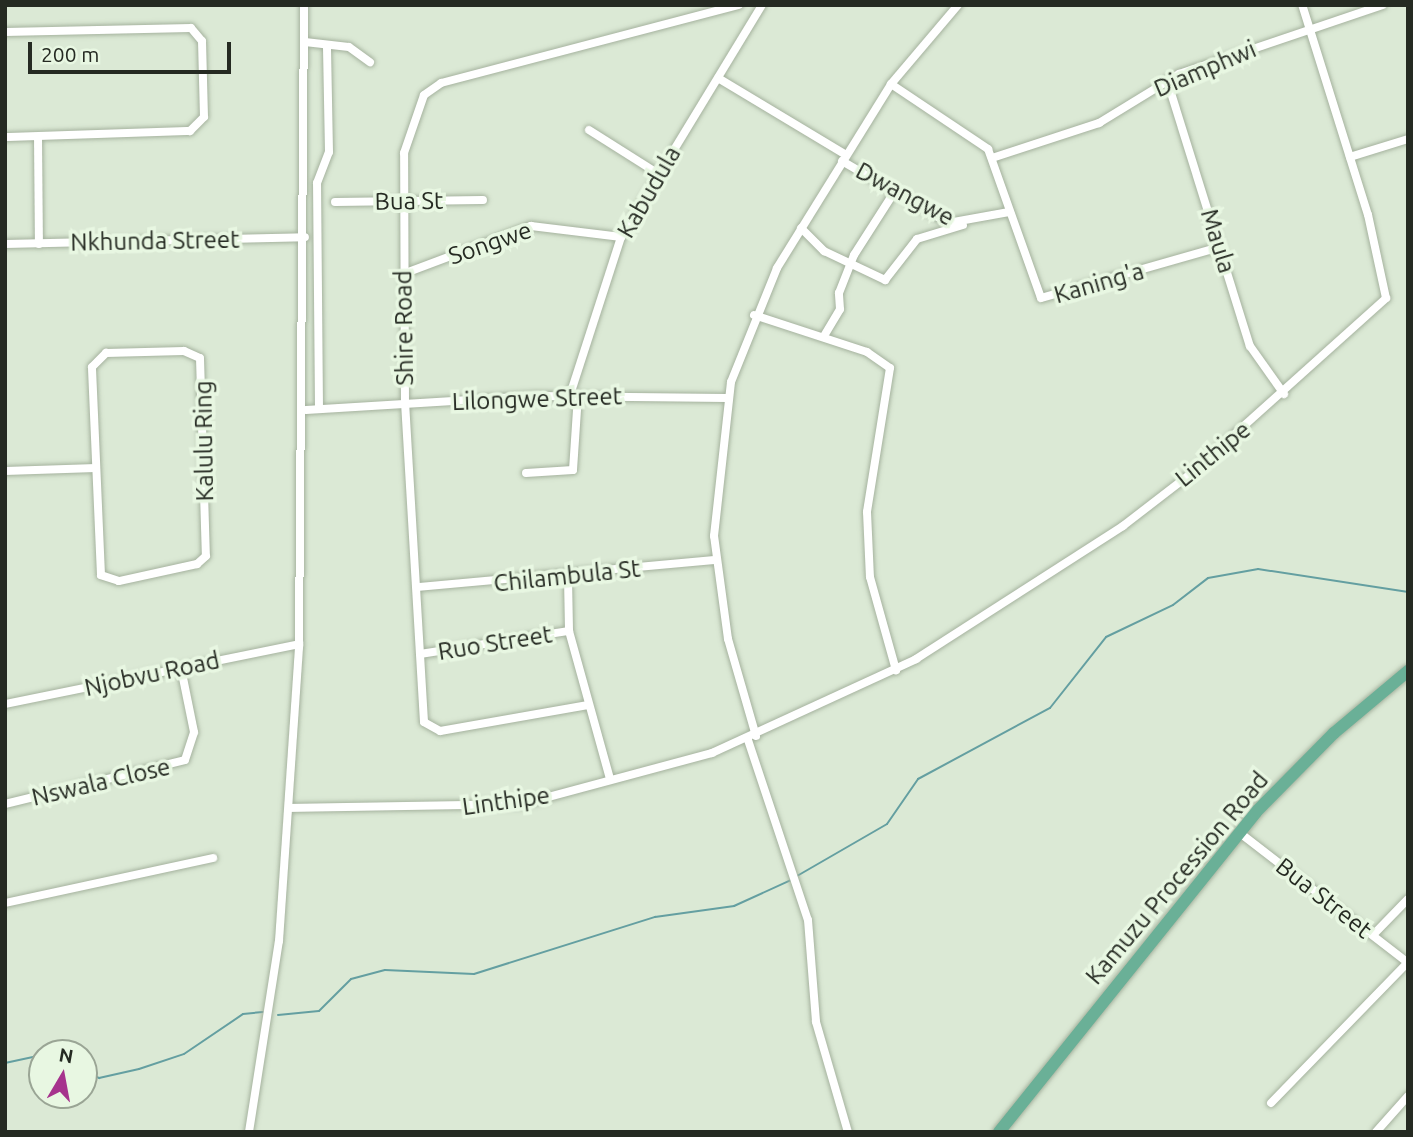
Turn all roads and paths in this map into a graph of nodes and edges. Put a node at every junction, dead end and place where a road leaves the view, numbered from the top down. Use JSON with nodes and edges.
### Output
{"nodes":[{"id":1,"x":304,"y":5,"type":"edge"},
{"id":2,"x":739,"y":5,"type":"edge"},
{"id":3,"x":762,"y":5,"type":"edge"},
{"id":4,"x":958,"y":5,"type":"edge"},
{"id":5,"x":1303,"y":5,"type":"edge"},
{"id":6,"x":1383,"y":5,"type":"edge"},
{"id":7,"x":947,"y":9,"type":"edge"},
{"id":8,"x":1310,"y":29,"type":"junction"},
{"id":9,"x":5,"y":32,"type":"edge"},
{"id":10,"x":305,"y":42,"type":"junction"},
{"id":11,"x":327,"y":44,"type":"junction"},
{"id":12,"x":370,"y":62,"type":"dead end"},
{"id":13,"x":718,"y":78,"type":"junction"},
{"id":14,"x":1167,"y":80,"type":"junction"},
{"id":15,"x":891,"y":84,"type":"junction"},
{"id":16,"x":589,"y":130,"type":"dead end"},
{"id":17,"x":5,"y":137,"type":"edge"},
{"id":18,"x":38,"y":137,"type":"junction"},
{"id":19,"x":1408,"y":139,"type":"edge"},
{"id":20,"x":1350,"y":157,"type":"junction"},
{"id":21,"x":844,"y":158,"type":"junction"},
{"id":22,"x":992,"y":158,"type":"junction"},
{"id":23,"x":657,"y":173,"type":"junction"},
{"id":24,"x":895,"y":191,"type":"junction"},
{"id":25,"x":483,"y":200,"type":"dead end"},
{"id":26,"x":335,"y":202,"type":"dead end"},
{"id":27,"x":401,"y":202,"type":"junction"},
{"id":28,"x":1009,"y":212,"type":"junction"},
{"id":29,"x":963,"y":225,"type":"junction"},
{"id":30,"x":801,"y":228,"type":"junction"},
{"id":31,"x":305,"y":237,"type":"junction"},
{"id":32,"x":621,"y":237,"type":"junction"},
{"id":33,"x":5,"y":244,"type":"edge"},
{"id":34,"x":39,"y":244,"type":"junction"},
{"id":35,"x":1220,"y":247,"type":"junction"},
{"id":36,"x":851,"y":265,"type":"junction"},
{"id":37,"x":402,"y":274,"type":"junction"},
{"id":38,"x":754,"y":315,"type":"junction"},
{"id":39,"x":824,"y":336,"type":"junction"},
{"id":40,"x":1284,"y":394,"type":"junction"},
{"id":41,"x":574,"y":395,"type":"junction"},
{"id":42,"x":727,"y":398,"type":"junction"},
{"id":43,"x":405,"y":405,"type":"junction"},
{"id":44,"x":319,"y":409,"type":"junction"},
{"id":45,"x":306,"y":410,"type":"junction"},
{"id":46,"x":96,"y":468,"type":"junction"},
{"id":47,"x":5,"y":471,"type":"edge"},
{"id":48,"x":526,"y":473,"type":"dead end"},
{"id":49,"x":716,"y":560,"type":"junction"},
{"id":50,"x":568,"y":578,"type":"junction"},
{"id":51,"x":418,"y":587,"type":"junction"},
{"id":52,"x":569,"y":631,"type":"junction"},
{"id":53,"x":299,"y":644,"type":"junction"},
{"id":54,"x":420,"y":654,"type":"junction"},
{"id":55,"x":181,"y":668,"type":"junction"},
{"id":56,"x":896,"y":670,"type":"junction"},
{"id":57,"x":1408,"y":671,"type":"edge"},
{"id":58,"x":5,"y":704,"type":"edge"},
{"id":59,"x":588,"y":705,"type":"junction"},
{"id":60,"x":752,"y":738,"type":"junction"},
{"id":61,"x":610,"y":779,"type":"junction"},
{"id":62,"x":5,"y":804,"type":"edge"},
{"id":63,"x":289,"y":808,"type":"junction"},
{"id":64,"x":1240,"y":833,"type":"junction"},
{"id":65,"x":213,"y":858,"type":"dead end"},
{"id":66,"x":1408,"y":899,"type":"edge"},
{"id":67,"x":5,"y":903,"type":"edge"},
{"id":68,"x":1373,"y":935,"type":"junction"},
{"id":69,"x":1407,"y":963,"type":"edge"},
{"id":70,"x":1408,"y":1096,"type":"edge"},
{"id":71,"x":1271,"y":1103,"type":"dead end"},
{"id":72,"x":249,"y":1132,"type":"edge"},
{"id":73,"x":848,"y":1132,"type":"edge"},
{"id":74,"x":999,"y":1132,"type":"edge"},
{"id":75,"x":1376,"y":1132,"type":"edge"}],
"edges":[{"from":1,"to":10,"type":"street"},
{"from":2,"to":27,"type":"street","name":"Shire Road"},
{"from":3,"to":13,"type":"street","name":"Kabudula"},
{"from":4,"to":7,"type":"street"},
{"from":5,"to":8,"type":"street","name":"Linthipe"},
{"from":6,"to":8,"type":"street","name":"Diamphwi"},
{"from":7,"to":15,"type":"street"},
{"from":8,"to":14,"type":"street","name":"Diamphwi"},
{"from":8,"to":20,"type":"street","name":"Linthipe"},
{"from":9,"to":18,"type":"street"},
{"from":10,"to":11,"type":"street"},
{"from":10,"to":31,"type":"street"},
{"from":11,"to":12,"type":"street"},
{"from":11,"to":44,"type":"street"},
{"from":13,"to":21,"type":"street","name":"Dwangwe"},
{"from":13,"to":23,"type":"street","name":"Kabudula"},
{"from":14,"to":22,"type":"street","name":"Diamphwi"},
{"from":14,"to":35,"type":"street","name":"Maula"},
{"from":15,"to":21,"type":"street"},
{"from":15,"to":22,"type":"street"},
{"from":16,"to":23,"type":"street"},
{"from":17,"to":18,"type":"street"},
{"from":18,"to":34,"type":"street"},
{"from":19,"to":20,"type":"street"},
{"from":20,"to":40,"type":"street","name":"Linthipe"},
{"from":21,"to":24,"type":"street","name":"Dwangwe"},
{"from":21,"to":30,"type":"street"},
{"from":22,"to":28,"type":"street","name":"Kaning'a"},
{"from":23,"to":32,"type":"street","name":"Kabudula"},
{"from":24,"to":29,"type":"street","name":"Dwangwe"},
{"from":24,"to":36,"type":"street"},
{"from":25,"to":27,"type":"street","name":"Bua St"},
{"from":26,"to":27,"type":"street","name":"Bua St"},
{"from":27,"to":37,"type":"street","name":"Shire Road"},
{"from":28,"to":29,"type":"street","name":"Dwangwe"},
{"from":28,"to":35,"type":"street","name":"Kaning'a"},
{"from":29,"to":36,"type":"street"},
{"from":30,"to":36,"type":"street"},
{"from":30,"to":38,"type":"street"},
{"from":31,"to":34,"type":"street","name":"Nkhunda Street"},
{"from":31,"to":45,"type":"street"},
{"from":32,"to":37,"type":"street","name":"Songwe"},
{"from":32,"to":41,"type":"street","name":"Kabudula"},
{"from":33,"to":34,"type":"street","name":"Nkhunda Street"},
{"from":35,"to":40,"type":"street","name":"Maula"},
{"from":36,"to":39,"type":"street"},
{"from":37,"to":43,"type":"street","name":"Shire Road"},
{"from":38,"to":39,"type":"street"},
{"from":38,"to":42,"type":"street"},
{"from":39,"to":56,"type":"street"},
{"from":40,"to":56,"type":"street","name":"Linthipe"},
{"from":41,"to":42,"type":"street","name":"Lilongwe Street"},
{"from":41,"to":43,"type":"street","name":"Lilongwe Street"},
{"from":41,"to":48,"type":"street","name":"Kabudula"},
{"from":42,"to":49,"type":"street"},
{"from":43,"to":44,"type":"street","name":"Lilongwe Street"},
{"from":43,"to":51,"type":"street","name":"Shire Road"},
{"from":44,"to":45,"type":"street","name":"Lilongwe Street"},
{"from":45,"to":53,"type":"street"},
{"from":46,"to":46,"type":"street","name":"Kalulu Ring"},
{"from":46,"to":47,"type":"street"},
{"from":49,"to":50,"type":"street","name":"Chilambula St"},
{"from":49,"to":60,"type":"street"},
{"from":50,"to":51,"type":"street","name":"Chilambula St"},
{"from":50,"to":52,"type":"street"},
{"from":51,"to":54,"type":"street","name":"Shire Road"},
{"from":52,"to":54,"type":"street","name":"Ruo Street"},
{"from":52,"to":59,"type":"street"},
{"from":53,"to":55,"type":"street","name":"Njobvu Road"},
{"from":53,"to":63,"type":"street"},
{"from":54,"to":59,"type":"street","name":"Shire Road"},
{"from":55,"to":58,"type":"street","name":"Njobvu Road"},
{"from":55,"to":62,"type":"street","name":"Nswala Close"},
{"from":56,"to":60,"type":"street","name":"Linthipe"},
{"from":57,"to":64,"type":"highway","name":"Kamuzu Procession Road"},
{"from":59,"to":61,"type":"street"},
{"from":60,"to":61,"type":"street","name":"Linthipe"},
{"from":60,"to":73,"type":"street"},
{"from":61,"to":63,"type":"street","name":"Linthipe"},
{"from":63,"to":72,"type":"street"},
{"from":64,"to":68,"type":"street","name":"Bua Street"},
{"from":64,"to":74,"type":"highway","name":"Kamuzu Procession Road"},
{"from":65,"to":67,"type":"street"},
{"from":66,"to":68,"type":"street"},
{"from":68,"to":69,"type":"street","name":"Bua Street"},
{"from":69,"to":71,"type":"street"},
{"from":70,"to":75,"type":"street"}]}
